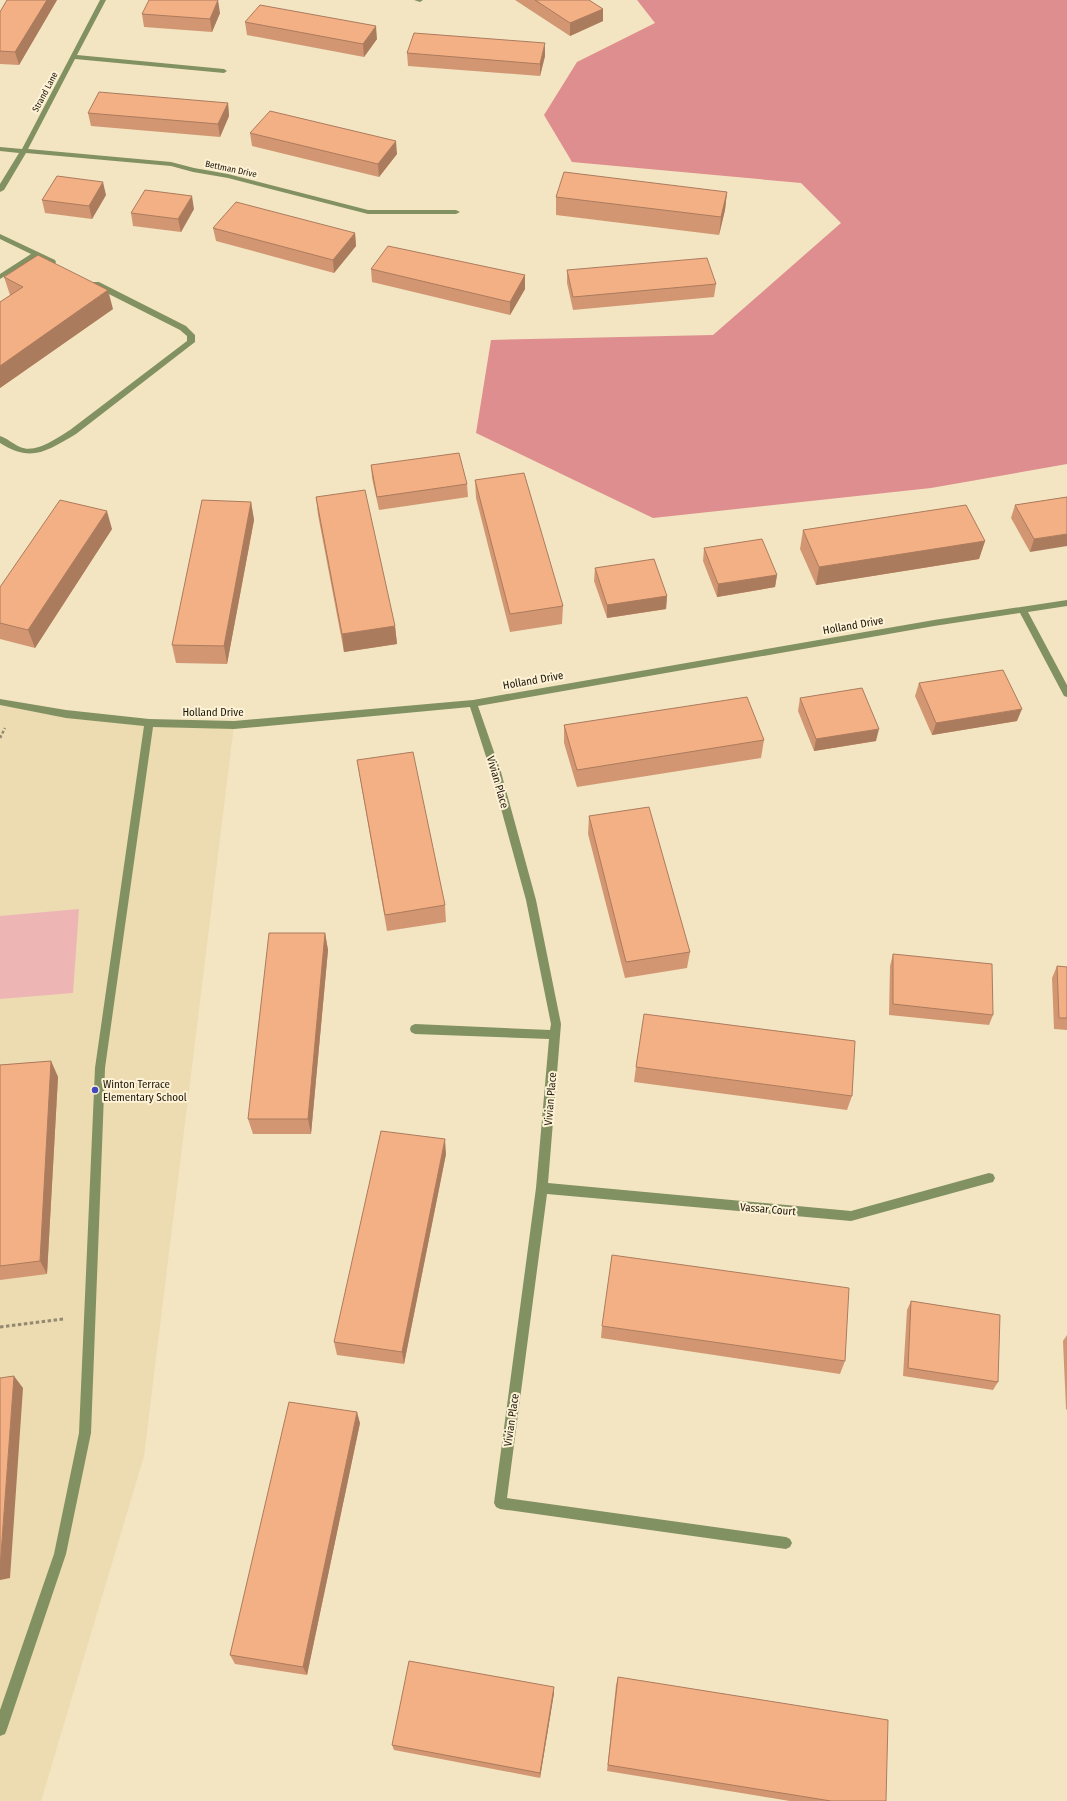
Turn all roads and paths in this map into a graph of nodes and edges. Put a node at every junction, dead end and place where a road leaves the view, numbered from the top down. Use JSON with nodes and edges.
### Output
{"nodes":[{"id":1,"x":103,"y":0,"type":"edge"},
{"id":2,"x":74,"y":56,"type":"junction"},
{"id":3,"x":224,"y":71,"type":"dead end"},
{"id":4,"x":0,"y":149,"type":"edge"},
{"id":5,"x":24,"y":151,"type":"junction"},
{"id":6,"x":0,"y":190,"type":"edge"},
{"id":7,"x":456,"y":212,"type":"dead end"},
{"id":8,"x":0,"y":236,"type":"edge"},
{"id":9,"x":36,"y":254,"type":"junction"},
{"id":10,"x":57,"y":264,"type":"edge"},
{"id":11,"x":0,"y":276,"type":"edge"},
{"id":12,"x":85,"y":278,"type":"edge"},
{"id":13,"x":0,"y":438,"type":"edge"},
{"id":14,"x":1067,"y":603,"type":"edge"},
{"id":15,"x":1023,"y":610,"type":"junction"},
{"id":16,"x":1067,"y":694,"type":"edge"},
{"id":17,"x":0,"y":702,"type":"edge"},
{"id":18,"x":473,"y":702,"type":"junction"},
{"id":19,"x":149,"y":723,"type":"junction"},
{"id":20,"x":415,"y":1029,"type":"dead end"},
{"id":21,"x":555,"y":1035,"type":"junction"},
{"id":22,"x":989,"y":1178,"type":"dead end"},
{"id":23,"x":542,"y":1188,"type":"junction"},
{"id":24,"x":90,"y":1316,"type":"junction"},
{"id":25,"x":0,"y":1327,"type":"edge"},
{"id":26,"x":786,"y":1543,"type":"dead end"},
{"id":27,"x":0,"y":1729,"type":"edge"}],
"edges":[{"from":1,"to":2,"type":"street","name":"Strand Lane"},
{"from":2,"to":3,"type":"street"},
{"from":2,"to":5,"type":"street","name":"Strand Lane"},
{"from":4,"to":5,"type":"street","name":"Bettman Drive"},
{"from":5,"to":6,"type":"street","name":"Strand Lane"},
{"from":5,"to":7,"type":"street","name":"Bettman Drive"},
{"from":8,"to":9,"type":"street"},
{"from":9,"to":10,"type":"street"},
{"from":9,"to":11,"type":"street"},
{"from":12,"to":13,"type":"street"},
{"from":14,"to":15,"type":"street","name":"Holland Drive"},
{"from":15,"to":16,"type":"street"},
{"from":15,"to":18,"type":"street","name":"Holland Drive"},
{"from":17,"to":19,"type":"street","name":"Holland Drive"},
{"from":18,"to":19,"type":"street","name":"Holland Drive"},
{"from":18,"to":21,"type":"street","name":"Vivian Place"},
{"from":19,"to":24,"type":"street"},
{"from":20,"to":21,"type":"street"},
{"from":21,"to":23,"type":"street","name":"Vivian Place"},
{"from":22,"to":23,"type":"street","name":"Vassar Court"},
{"from":23,"to":26,"type":"street","name":"Vivian Place"},
{"from":24,"to":25,"type":"path"},
{"from":24,"to":27,"type":"street"}]}
